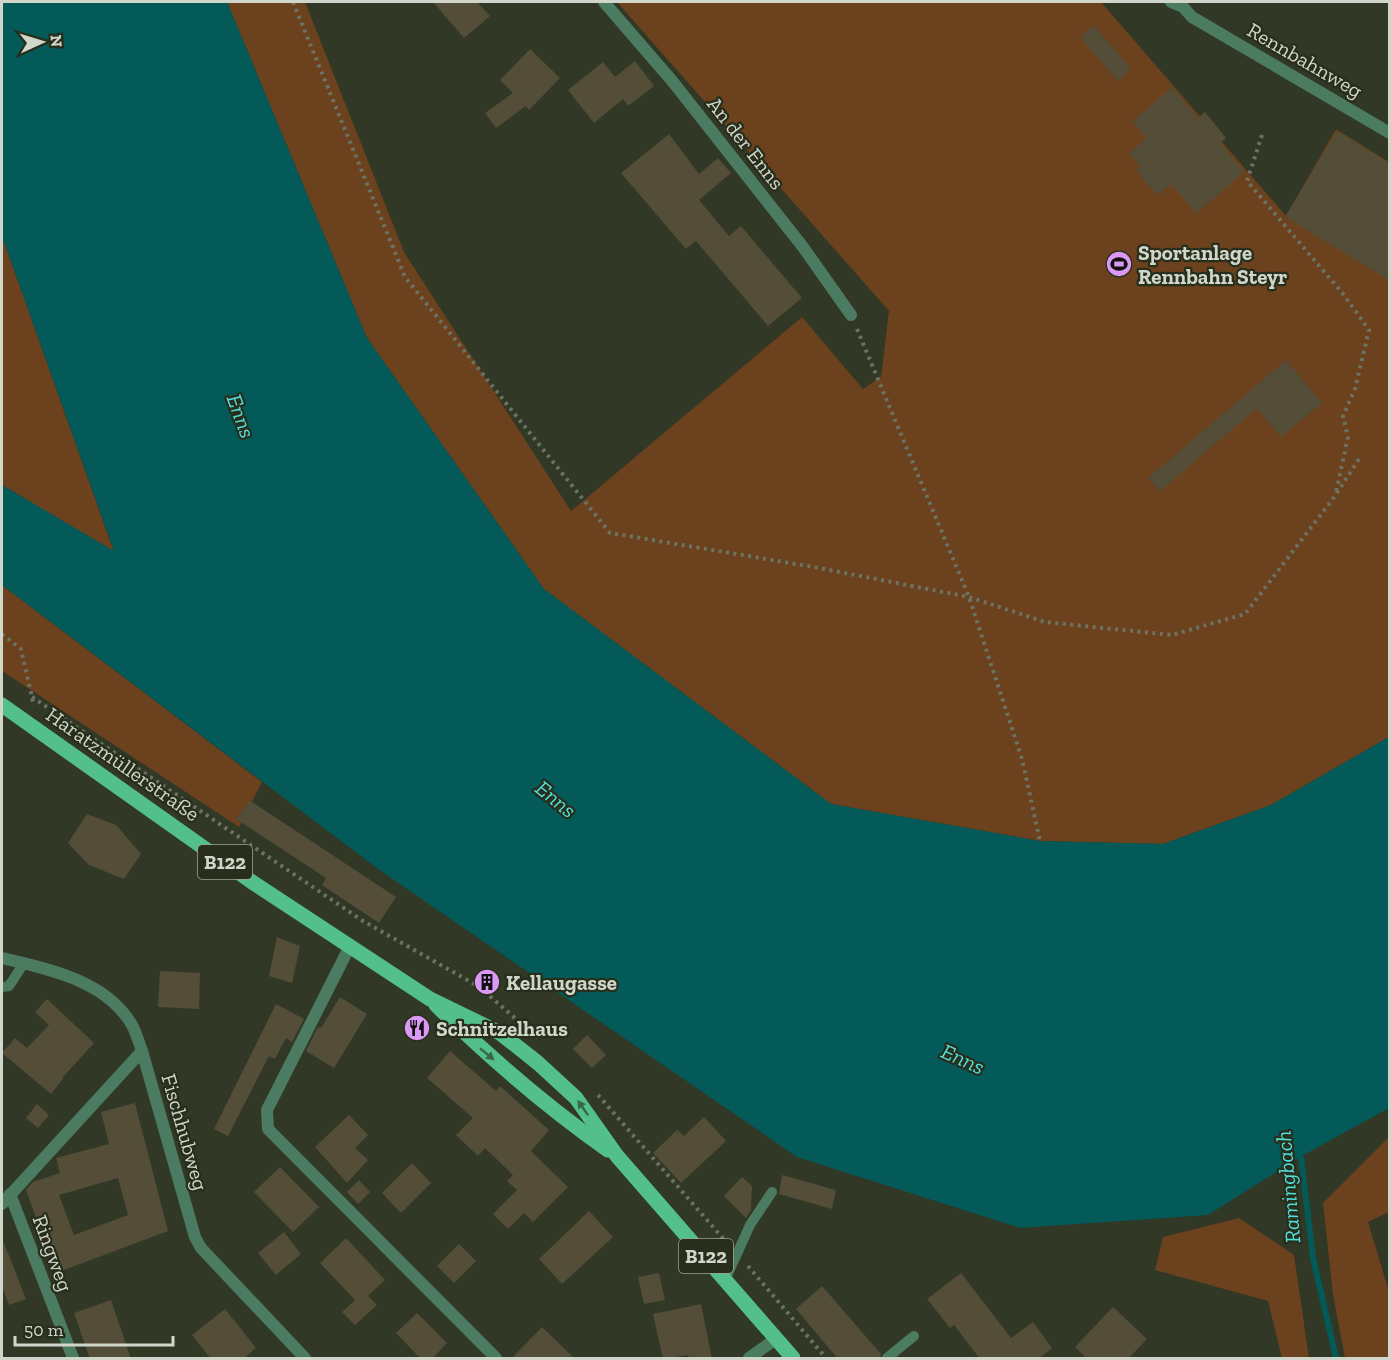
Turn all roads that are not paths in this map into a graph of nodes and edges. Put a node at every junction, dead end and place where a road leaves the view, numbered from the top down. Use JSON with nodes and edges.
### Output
{"nodes":[{"id":1,"x":604,"y":2,"type":"edge"},
{"id":2,"x":1171,"y":2,"type":"edge"},
{"id":3,"x":1185,"y":4,"type":"edge"},
{"id":4,"x":1389,"y":133,"type":"edge"},
{"id":5,"x":851,"y":315,"type":"road end"},
{"id":6,"x":2,"y":705,"type":"edge"},
{"id":7,"x":350,"y":946,"type":"junction"},
{"id":8,"x":2,"y":958,"type":"edge"},
{"id":9,"x":24,"y":963,"type":"junction"},
{"id":10,"x":2,"y":987,"type":"edge"},
{"id":11,"x":430,"y":999,"type":"junction"},
{"id":12,"x":142,"y":1051,"type":"junction"},
{"id":13,"x":617,"y":1156,"type":"junction"},
{"id":14,"x":772,"y":1192,"type":"dead end"},
{"id":15,"x":6,"y":1199,"type":"edge"},
{"id":16,"x":726,"y":1278,"type":"junction"},
{"id":17,"x":914,"y":1336,"type":"dead end"},
{"id":18,"x":777,"y":1338,"type":"junction"},
{"id":19,"x":73,"y":1359,"type":"edge"},
{"id":20,"x":305,"y":1359,"type":"edge"},
{"id":21,"x":496,"y":1359,"type":"edge"},
{"id":22,"x":749,"y":1359,"type":"edge"},
{"id":23,"x":793,"y":1359,"type":"edge"},
{"id":24,"x":887,"y":1359,"type":"edge"}],
"edges":[{"from":1,"to":5,"type":"street","name":"An der Enns"},
{"from":2,"to":3,"type":"street","name":"Rennbahnweg"},
{"from":3,"to":4,"type":"street","name":"Rennbahnweg"},
{"from":6,"to":7,"type":"main road","name":"Haratzmüllerstraße","number":"B122"},
{"from":7,"to":11,"type":"main road","name":"Haratzmüllerstraße","number":"B122"},
{"from":7,"to":21,"type":"street"},
{"from":8,"to":9,"type":"street","name":"Fischhubweg"},
{"from":9,"to":10,"type":"lane"},
{"from":9,"to":12,"type":"street","name":"Fischhubweg"},
{"from":11,"to":13,"type":"main road","name":"Haratzmüllerstraße","number":"B122","one_way":true},
{"from":13,"to":11,"type":"main road","name":"Haratzmüllerstraße","number":"B122","one_way":true},
{"from":12,"to":15,"type":"street"},
{"from":12,"to":20,"type":"street","name":"Fischhubweg"},
{"from":13,"to":16,"type":"main road","name":"Haratzmüllerstraße","number":"B122"},
{"from":14,"to":16,"type":"lane"},
{"from":15,"to":19,"type":"street","name":"Ringweg"},
{"from":16,"to":18,"type":"main road","name":"Haratzmüllerstraße","number":"B122"},
{"from":17,"to":24,"type":"lane"},
{"from":18,"to":22,"type":"street"},
{"from":18,"to":23,"type":"main road","name":"Haratzmüllerstraße","number":"B122"}]}
